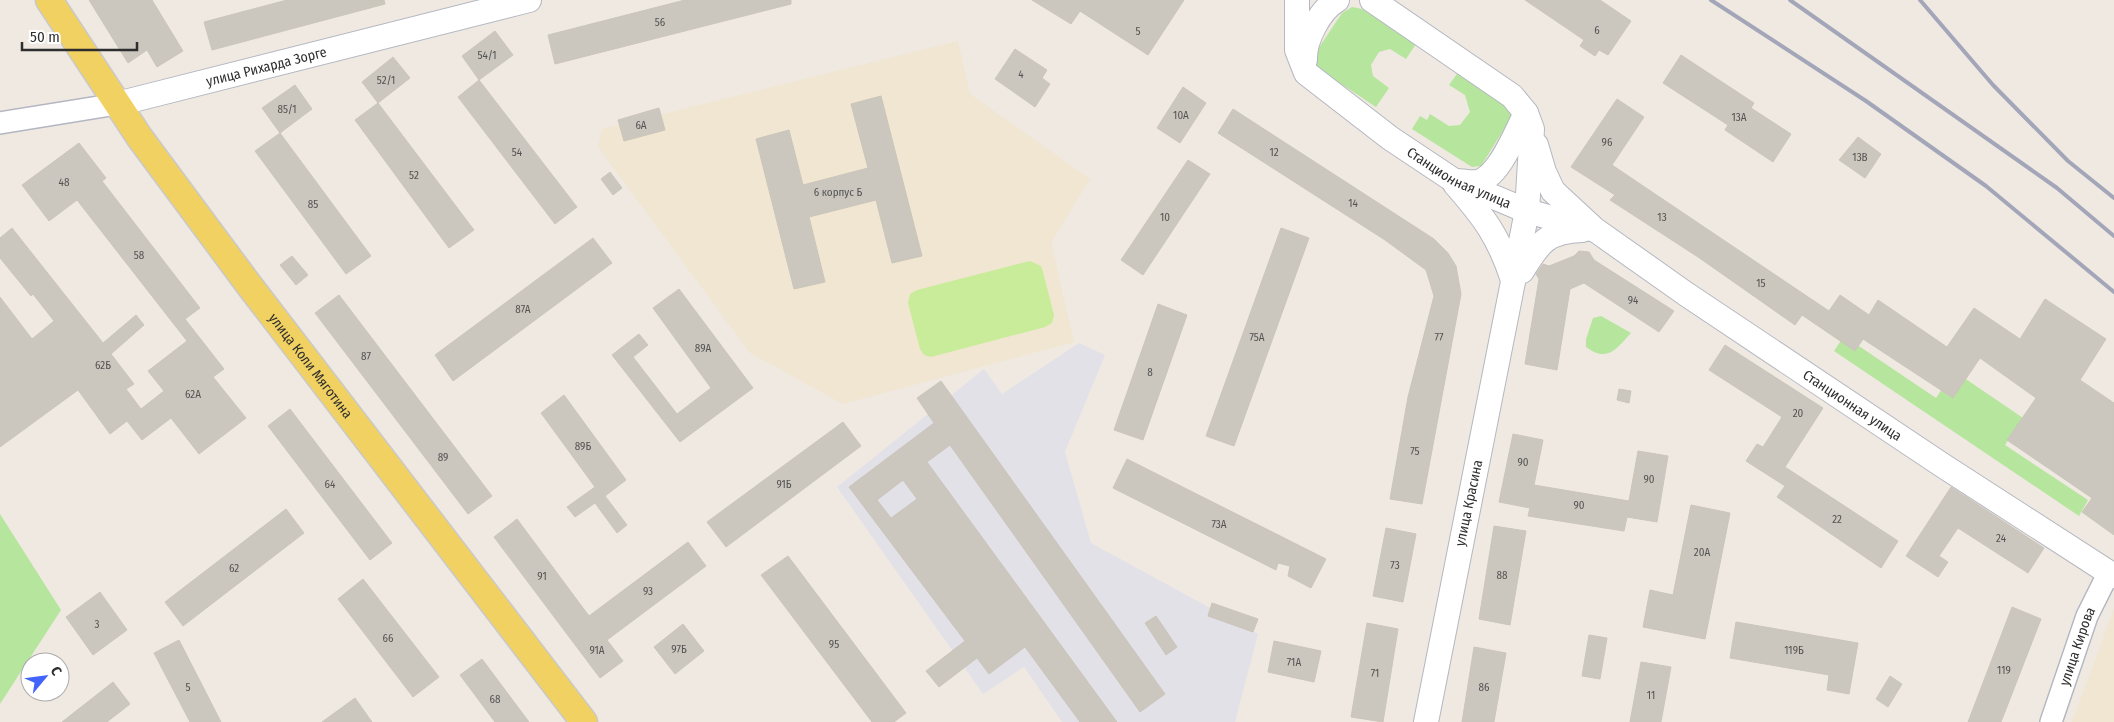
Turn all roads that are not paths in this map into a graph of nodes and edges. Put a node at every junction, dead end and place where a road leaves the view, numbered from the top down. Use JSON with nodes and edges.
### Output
{"nodes":[{"id":1,"x":48,"y":0,"type":"edge"},
{"id":2,"x":530,"y":0,"type":"edge"},
{"id":3,"x":1297,"y":0,"type":"edge"},
{"id":4,"x":1337,"y":0,"type":"edge"},
{"id":5,"x":1372,"y":0,"type":"edge"},
{"id":6,"x":1306,"y":73,"type":"junction"},
{"id":7,"x":117,"y":104,"type":"junction"},
{"id":8,"x":1523,"y":113,"type":"junction"},
{"id":9,"x":0,"y":123,"type":"edge"},
{"id":10,"x":1452,"y":180,"type":"junction"},
{"id":11,"x":1527,"y":211,"type":"junction"},
{"id":12,"x":1594,"y":230,"type":"junction"},
{"id":13,"x":1514,"y":285,"type":"junction"},
{"id":14,"x":2111,"y":574,"type":"edge"},
{"id":15,"x":584,"y":722,"type":"edge"},
{"id":16,"x":1426,"y":722,"type":"edge"},
{"id":17,"x":2051,"y":722,"type":"edge"}],
"edges":[{"from":1,"to":7,"type":"main road","name":"улица Коли Мяготина"},
{"from":2,"to":7,"type":"main road","name":"улица Рихарда Зорге"},
{"from":3,"to":6,"type":"main road"},
{"from":4,"to":6,"type":"main road"},
{"from":5,"to":8,"type":"main road"},
{"from":6,"to":10,"type":"main road","name":"Станционная улица"},
{"from":7,"to":9,"type":"street","name":"улица Рихарда Зорге"},
{"from":7,"to":15,"type":"main road","name":"улица Коли Мяготина"},
{"from":8,"to":10,"type":"main road"},
{"from":8,"to":11,"type":"main road"},
{"from":8,"to":12,"type":"main road","name":"Станционная улица"},
{"from":10,"to":11,"type":"main road","name":"Станционная улица"},
{"from":10,"to":13,"type":"main road"},
{"from":11,"to":12,"type":"main road","name":"Станционная улица"},
{"from":11,"to":13,"type":"main road","name":"улица Красина"},
{"from":12,"to":13,"type":"main road"},
{"from":12,"to":14,"type":"main road","name":"Станционная улица"},
{"from":13,"to":16,"type":"main road","name":"улица Красина"},
{"from":14,"to":17,"type":"street","name":"улица Кирова"}]}
